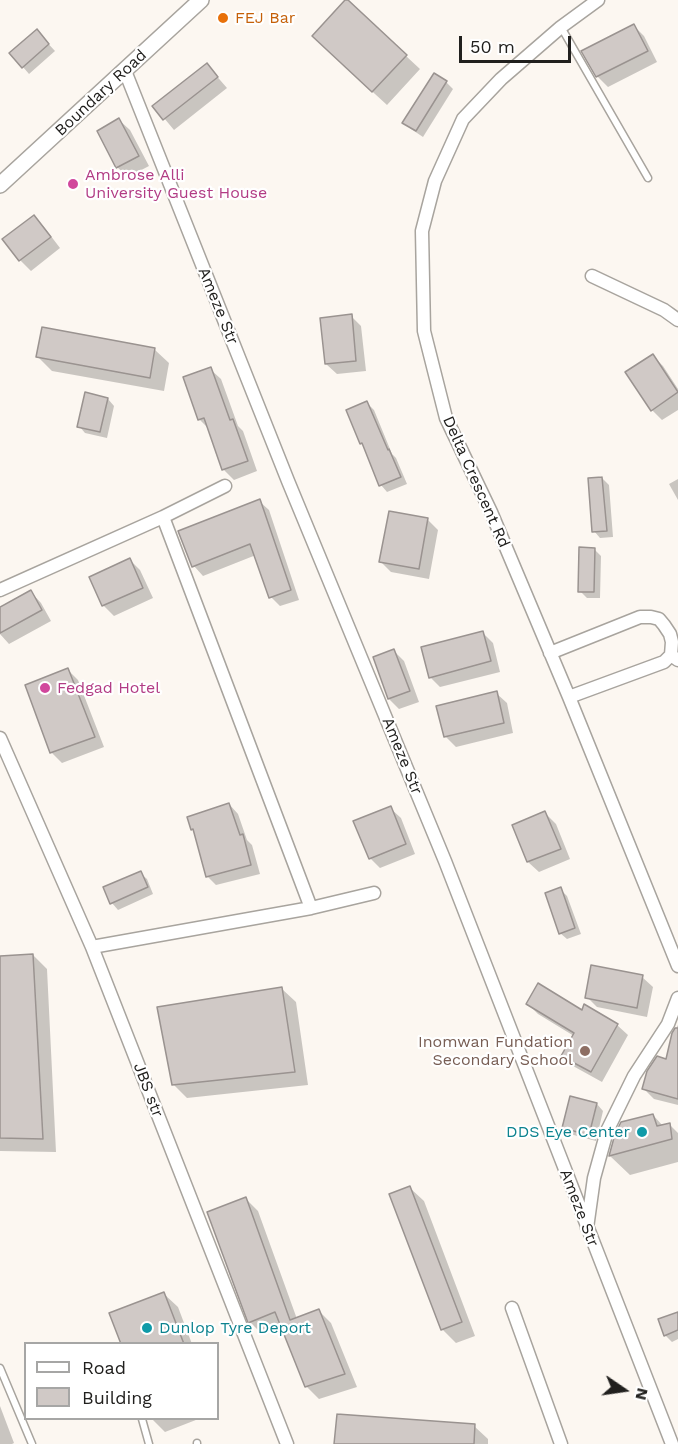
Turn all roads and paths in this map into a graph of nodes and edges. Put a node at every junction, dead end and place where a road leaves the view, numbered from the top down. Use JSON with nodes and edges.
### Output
{"nodes":[{"id":1,"x":201,"y":0,"type":"edge"},
{"id":2,"x":598,"y":0,"type":"edge"},
{"id":3,"x":561,"y":27,"type":"junction"},
{"id":4,"x":125,"y":71,"type":"junction"},
{"id":5,"x":648,"y":178,"type":"dead end"},
{"id":6,"x":0,"y":185,"type":"edge"},
{"id":7,"x":592,"y":276,"type":"dead end"},
{"id":8,"x":678,"y":320,"type":"edge"},
{"id":9,"x":225,"y":486,"type":"dead end"},
{"id":10,"x":162,"y":517,"type":"junction"},
{"id":11,"x":0,"y":590,"type":"edge"},
{"id":12,"x":550,"y":653,"type":"junction"},
{"id":13,"x":671,"y":659,"type":"edge"},
{"id":14,"x":568,"y":697,"type":"junction"},
{"id":15,"x":0,"y":738,"type":"edge"},
{"id":16,"x":374,"y":893,"type":"dead end"},
{"id":17,"x":311,"y":908,"type":"junction"},
{"id":18,"x":92,"y":947,"type":"junction"},
{"id":19,"x":678,"y":966,"type":"edge"},
{"id":20,"x":678,"y":998,"type":"edge"},
{"id":21,"x":587,"y":1229,"type":"junction"},
{"id":22,"x":512,"y":1308,"type":"dead end"},
{"id":23,"x":0,"y":1368,"type":"edge"},
{"id":24,"x":142,"y":1420,"type":"edge"},
{"id":25,"x":32,"y":1444,"type":"edge"},
{"id":26,"x":149,"y":1444,"type":"edge"},
{"id":27,"x":287,"y":1444,"type":"edge"},
{"id":28,"x":561,"y":1444,"type":"edge"},
{"id":29,"x":672,"y":1444,"type":"edge"}],
"edges":[{"from":1,"to":4,"type":"street","name":"Boundary Road"},
{"from":2,"to":3,"type":"street","name":"Delta Crescent Rd"},
{"from":3,"to":5,"type":"lane"},
{"from":3,"to":12,"type":"street","name":"Delta Crescent Rd"},
{"from":4,"to":6,"type":"street","name":"Boundary Road"},
{"from":4,"to":21,"type":"street","name":"Ameze Str"},
{"from":7,"to":8,"type":"street"},
{"from":9,"to":10,"type":"street"},
{"from":10,"to":11,"type":"street"},
{"from":10,"to":17,"type":"street"},
{"from":12,"to":13,"type":"street"},
{"from":12,"to":14,"type":"street","name":"Delta Crescent Rd"},
{"from":13,"to":14,"type":"street"},
{"from":14,"to":19,"type":"street","name":"Delta Crescent Rd"},
{"from":15,"to":18,"type":"street","name":"JBS str"},
{"from":16,"to":17,"type":"street"},
{"from":17,"to":18,"type":"street"},
{"from":18,"to":27,"type":"street","name":"JBS str"},
{"from":20,"to":21,"type":"street"},
{"from":21,"to":29,"type":"street","name":"Ameze Str"},
{"from":22,"to":28,"type":"street"},
{"from":23,"to":25,"type":"lane"},
{"from":24,"to":26,"type":"lane"}]}
